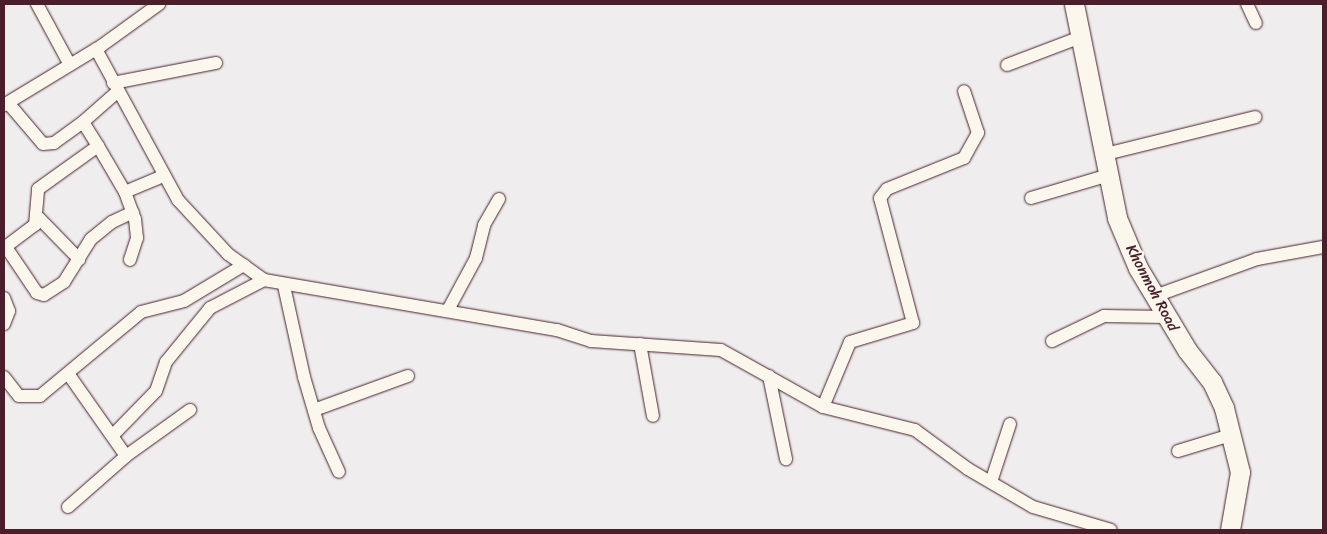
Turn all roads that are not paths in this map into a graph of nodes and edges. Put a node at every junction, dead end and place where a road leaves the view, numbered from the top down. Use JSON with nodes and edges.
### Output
{"nodes":[{"id":1,"x":37,"y":4,"type":"edge"},
{"id":2,"x":159,"y":4,"type":"edge"},
{"id":3,"x":1074,"y":4,"type":"edge"},
{"id":4,"x":1248,"y":4,"type":"edge"},
{"id":5,"x":1256,"y":23,"type":"dead end"},
{"id":6,"x":1081,"y":37,"type":"junction"},
{"id":7,"x":96,"y":49,"type":"junction"},
{"id":8,"x":216,"y":63,"type":"dead end"},
{"id":9,"x":70,"y":65,"type":"junction"},
{"id":10,"x":1007,"y":65,"type":"dead end"},
{"id":11,"x":115,"y":88,"type":"junction"},
{"id":12,"x":964,"y":92,"type":"dead end"},
{"id":13,"x":6,"y":104,"type":"edge"},
{"id":14,"x":1256,"y":117,"type":"dead end"},
{"id":15,"x":83,"y":122,"type":"junction"},
{"id":16,"x":98,"y":146,"type":"junction"},
{"id":17,"x":1106,"y":154,"type":"junction"},
{"id":18,"x":1109,"y":175,"type":"junction"},
{"id":19,"x":163,"y":176,"type":"junction"},
{"id":20,"x":125,"y":192,"type":"junction"},
{"id":21,"x":1031,"y":198,"type":"dead end"},
{"id":22,"x":499,"y":199,"type":"dead end"},
{"id":23,"x":133,"y":212,"type":"junction"},
{"id":24,"x":36,"y":215,"type":"junction"},
{"id":25,"x":5,"y":247,"type":"edge"},
{"id":26,"x":1323,"y":247,"type":"edge"},
{"id":27,"x":79,"y":259,"type":"junction"},
{"id":28,"x":130,"y":260,"type":"dead end"},
{"id":29,"x":244,"y":265,"type":"junction"},
{"id":30,"x":264,"y":280,"type":"junction"},
{"id":31,"x":284,"y":286,"type":"junction"},
{"id":32,"x":1155,"y":296,"type":"junction"},
{"id":33,"x":4,"y":298,"type":"edge"},
{"id":34,"x":448,"y":310,"type":"junction"},
{"id":35,"x":1167,"y":317,"type":"junction"},
{"id":36,"x":4,"y":324,"type":"edge"},
{"id":37,"x":1052,"y":341,"type":"dead end"},
{"id":38,"x":640,"y":344,"type":"junction"},
{"id":39,"x":69,"y":375,"type":"junction"},
{"id":40,"x":408,"y":376,"type":"dead end"},
{"id":41,"x":769,"y":376,"type":"junction"},
{"id":42,"x":4,"y":377,"type":"edge"},
{"id":43,"x":823,"y":407,"type":"junction"},
{"id":44,"x":190,"y":410,"type":"dead end"},
{"id":45,"x":314,"y":410,"type":"junction"},
{"id":46,"x":653,"y":416,"type":"dead end"},
{"id":47,"x":1010,"y":424,"type":"dead end"},
{"id":48,"x":114,"y":434,"type":"junction"},
{"id":49,"x":1231,"y":434,"type":"junction"},
{"id":50,"x":1178,"y":450,"type":"dead end"},
{"id":51,"x":126,"y":456,"type":"junction"},
{"id":52,"x":786,"y":459,"type":"dead end"},
{"id":53,"x":339,"y":472,"type":"dead end"},
{"id":54,"x":991,"y":482,"type":"junction"},
{"id":55,"x":68,"y":507,"type":"dead end"},
{"id":56,"x":1110,"y":530,"type":"edge"},
{"id":57,"x":1230,"y":530,"type":"edge"}],
"edges":[{"from":1,"to":9,"type":"street"},
{"from":2,"to":7,"type":"street"},
{"from":3,"to":6,"type":"main road","name":"Khonmoh Road"},
{"from":4,"to":5,"type":"street"},
{"from":6,"to":10,"type":"street"},
{"from":6,"to":17,"type":"main road","name":"Khonmoh Road"},
{"from":7,"to":9,"type":"street"},
{"from":7,"to":11,"type":"street"},
{"from":8,"to":11,"type":"street"},
{"from":9,"to":13,"type":"street"},
{"from":11,"to":15,"type":"street"},
{"from":11,"to":19,"type":"street"},
{"from":12,"to":43,"type":"street"},
{"from":13,"to":15,"type":"street"},
{"from":14,"to":17,"type":"street"},
{"from":15,"to":16,"type":"street"},
{"from":16,"to":20,"type":"street"},
{"from":16,"to":24,"type":"street"},
{"from":17,"to":18,"type":"main road","name":"Khonmoh Road"},
{"from":18,"to":21,"type":"street"},
{"from":18,"to":32,"type":"main road","name":"Khonmoh Road"},
{"from":19,"to":20,"type":"street"},
{"from":19,"to":29,"type":"street"},
{"from":20,"to":23,"type":"street"},
{"from":22,"to":34,"type":"street"},
{"from":23,"to":27,"type":"street"},
{"from":23,"to":28,"type":"street"},
{"from":24,"to":25,"type":"street"},
{"from":24,"to":27,"type":"street"},
{"from":25,"to":27,"type":"street"},
{"from":26,"to":32,"type":"street"},
{"from":29,"to":30,"type":"street"},
{"from":29,"to":39,"type":"street"},
{"from":30,"to":31,"type":"street"},
{"from":30,"to":48,"type":"street"},
{"from":31,"to":34,"type":"street"},
{"from":31,"to":45,"type":"street"},
{"from":32,"to":35,"type":"main road","name":"Khonmoh Road"},
{"from":33,"to":36,"type":"street"},
{"from":34,"to":38,"type":"street"},
{"from":35,"to":37,"type":"street"},
{"from":35,"to":49,"type":"main road","name":"Khonmoh Road"},
{"from":38,"to":41,"type":"street"},
{"from":38,"to":46,"type":"street"},
{"from":39,"to":42,"type":"street"},
{"from":39,"to":48,"type":"street"},
{"from":40,"to":45,"type":"street"},
{"from":41,"to":43,"type":"street"},
{"from":41,"to":52,"type":"street"},
{"from":43,"to":54,"type":"street"},
{"from":44,"to":51,"type":"street"},
{"from":45,"to":53,"type":"street"},
{"from":47,"to":54,"type":"street"},
{"from":48,"to":51,"type":"street"},
{"from":49,"to":50,"type":"street"},
{"from":49,"to":57,"type":"main road","name":"Khonmoh Road"},
{"from":51,"to":55,"type":"street"},
{"from":54,"to":56,"type":"street"}]}
